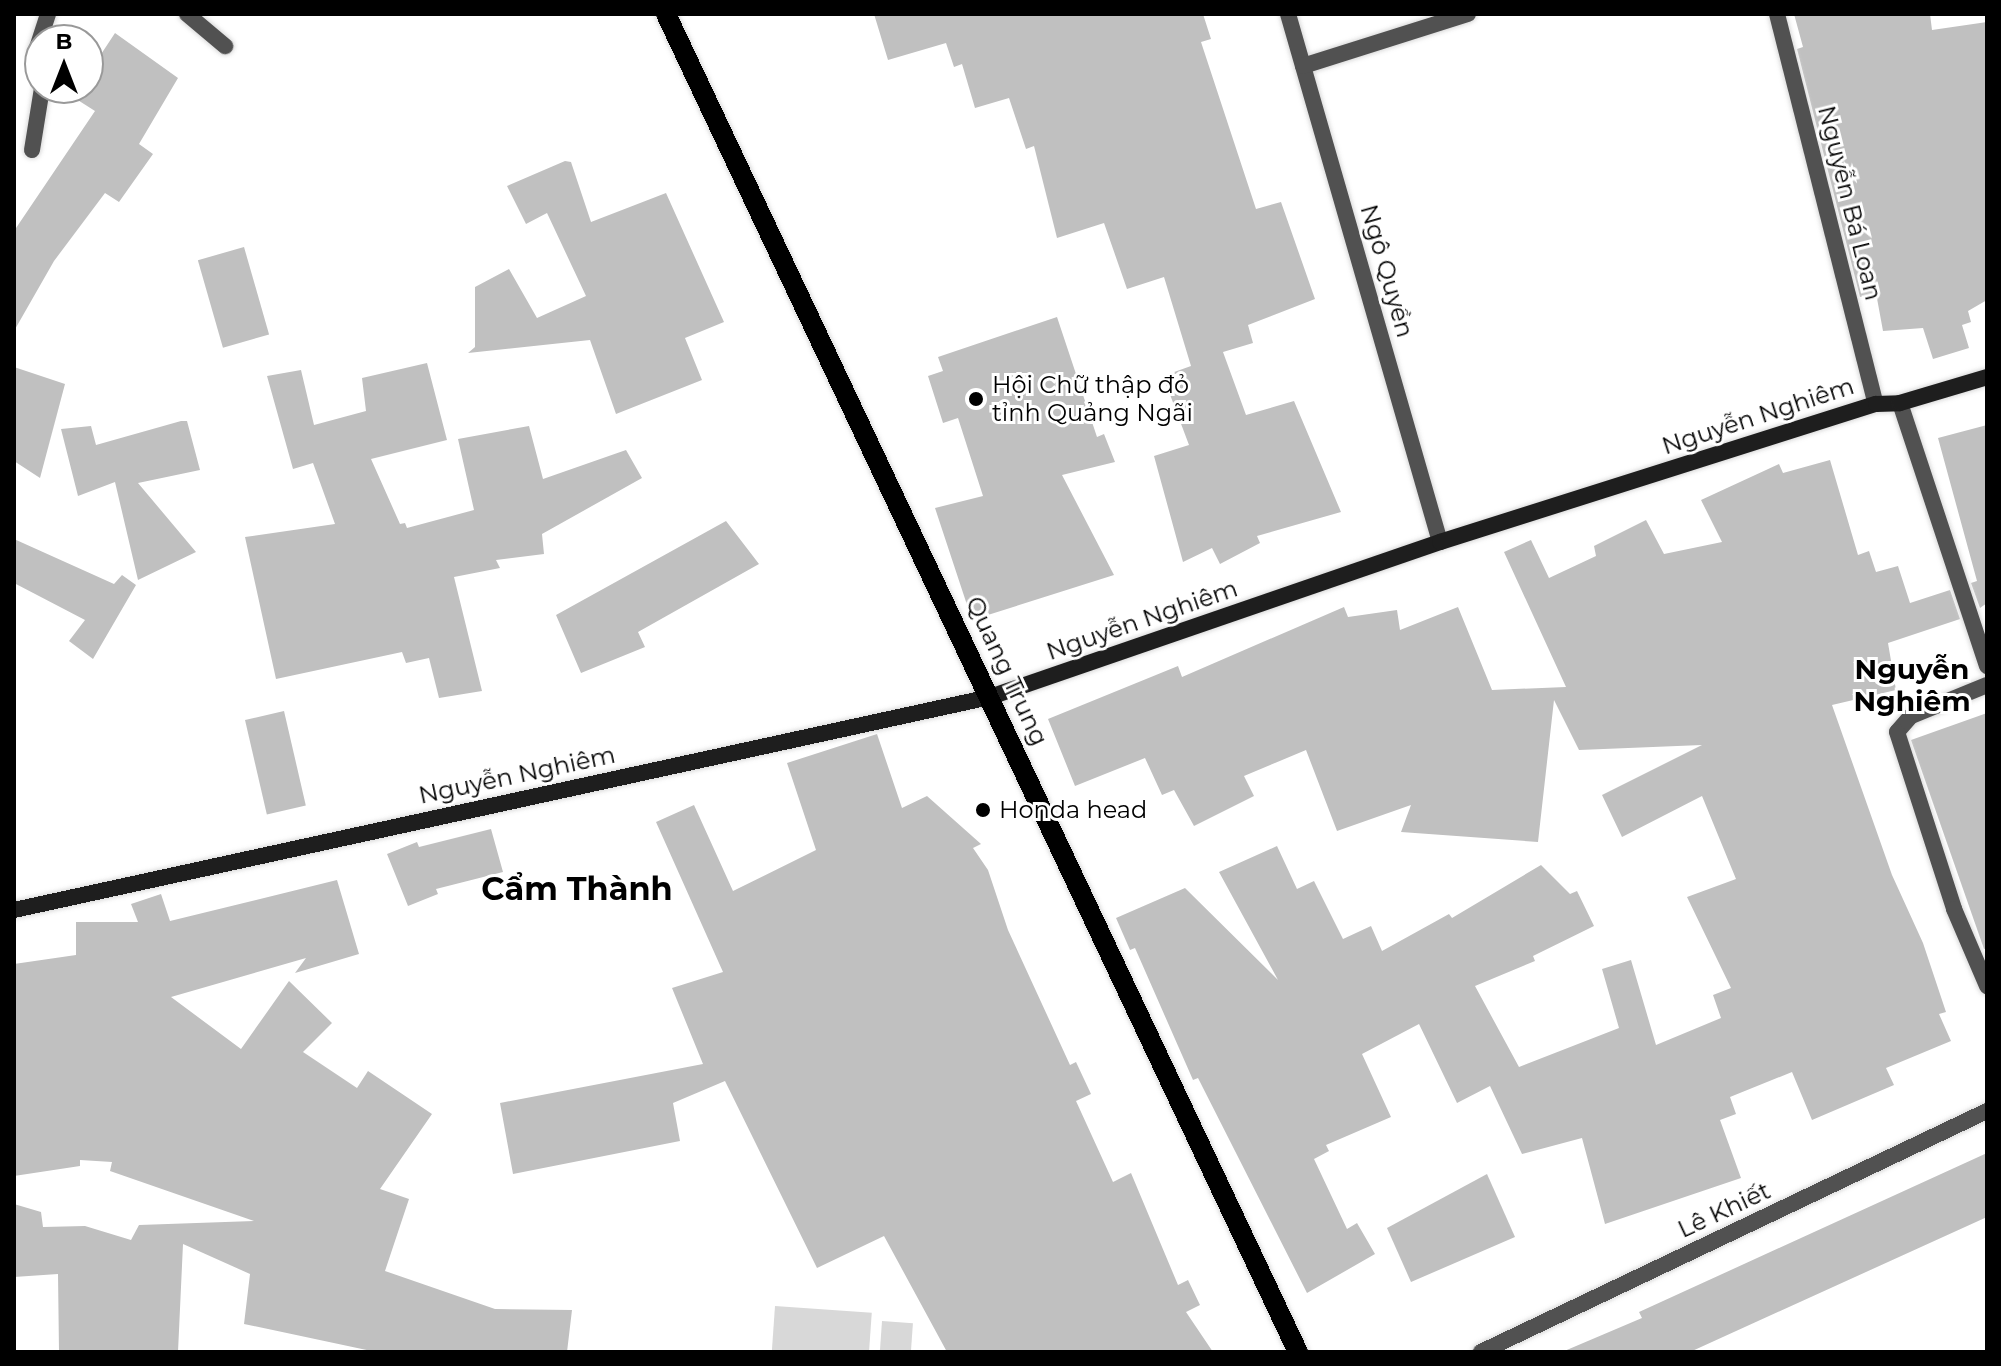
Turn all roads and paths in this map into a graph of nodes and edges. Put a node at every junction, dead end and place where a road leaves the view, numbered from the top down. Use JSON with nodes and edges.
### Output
{"nodes":[{"id":1,"x":187,"y":14,"type":"edge"},
{"id":2,"x":666,"y":14,"type":"edge"},
{"id":3,"x":1288,"y":14,"type":"edge"},
{"id":4,"x":1468,"y":14,"type":"edge"},
{"id":5,"x":1777,"y":14,"type":"edge"},
{"id":6,"x":225,"y":46,"type":"dead end"},
{"id":7,"x":1303,"y":66,"type":"junction"},
{"id":8,"x":39,"y":104,"type":"edge"},
{"id":9,"x":32,"y":150,"type":"dead end"},
{"id":10,"x":1987,"y":377,"type":"edge"},
{"id":11,"x":1900,"y":403,"type":"junction"},
{"id":12,"x":1876,"y":404,"type":"junction"},
{"id":13,"x":1440,"y":542,"type":"junction"},
{"id":14,"x":1987,"y":666,"type":"edge"},
{"id":15,"x":1987,"y":685,"type":"edge"},
{"id":16,"x":990,"y":697,"type":"junction"},
{"id":17,"x":14,"y":910,"type":"edge"},
{"id":18,"x":1987,"y":986,"type":"edge"},
{"id":19,"x":1987,"y":1111,"type":"edge"},
{"id":20,"x":1298,"y":1352,"type":"edge"},
{"id":21,"x":1481,"y":1352,"type":"edge"}],
"edges":[{"from":1,"to":6,"type":"street"},
{"from":2,"to":16,"type":"main road","name":"Quang Trung"},
{"from":3,"to":7,"type":"street","name":"Ngô Quyền"},
{"from":4,"to":7,"type":"street"},
{"from":5,"to":12,"type":"street","name":"Nguyễn Bá Loan"},
{"from":7,"to":13,"type":"street","name":"Ngô Quyền"},
{"from":8,"to":9,"type":"street"},
{"from":10,"to":11,"type":"street","name":"Nguyễn Nghiêm"},
{"from":11,"to":12,"type":"street","name":"Nguyễn Nghiêm"},
{"from":11,"to":14,"type":"street"},
{"from":12,"to":13,"type":"street","name":"Nguyễn Nghiêm"},
{"from":13,"to":16,"type":"street","name":"Nguyễn Nghiêm"},
{"from":15,"to":18,"type":"street"},
{"from":16,"to":17,"type":"street","name":"Nguyễn Nghiêm"},
{"from":16,"to":20,"type":"main road","name":"Quang Trung"},
{"from":19,"to":21,"type":"street","name":"Lê Khiết"}]}
